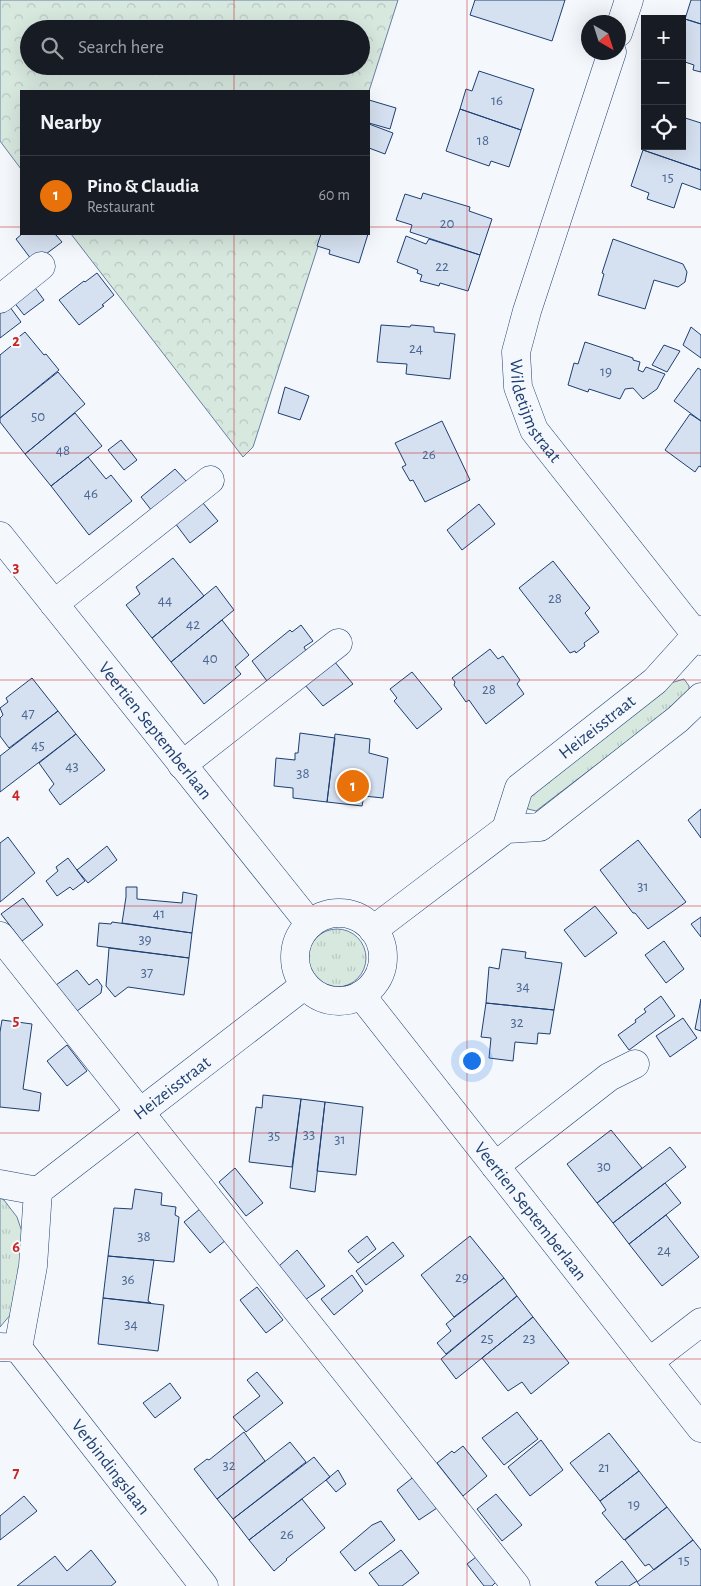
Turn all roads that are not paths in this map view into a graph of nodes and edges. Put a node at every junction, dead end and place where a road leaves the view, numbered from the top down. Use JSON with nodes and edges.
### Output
{"nodes":[{"id":1,"x":629,"y":0,"type":"edge"},
{"id":2,"x":624,"y":15,"type":"edge"},
{"id":3,"x":609,"y":60,"type":"edge"},
{"id":4,"x":41,"y":266,"type":"dead end"},
{"id":5,"x":0,"y":299,"type":"edge"},
{"id":6,"x":210,"y":480,"type":"dead end"},
{"id":7,"x":0,"y":536,"type":"edge"},
{"id":8,"x":54,"y":604,"type":"junction"},
{"id":9,"x":700,"y":636,"type":"edge"},
{"id":10,"x":338,"y":643,"type":"dead end"},
{"id":11,"x":701,"y":697,"type":"edge"},
{"id":12,"x":182,"y":765,"type":"junction"},
{"id":13,"x":506,"y":828,"type":"junction"},
{"id":14,"x":310,"y":924,"type":"junction"},
{"id":15,"x":373,"y":930,"type":"junction"},
{"id":16,"x":0,"y":936,"type":"edge"},
{"id":17,"x":305,"y":985,"type":"junction"},
{"id":18,"x":362,"y":995,"type":"junction"},
{"id":19,"x":635,"y":1064,"type":"dead end"},
{"id":20,"x":139,"y":1113,"type":"junction"},
{"id":21,"x":495,"y":1166,"type":"junction"},
{"id":22,"x":0,"y":1184,"type":"edge"},
{"id":23,"x":38,"y":1191,"type":"junction"},
{"id":24,"x":701,"y":1322,"type":"edge"},
{"id":25,"x":9,"y":1347,"type":"edge"},
{"id":26,"x":649,"y":1362,"type":"junction"},
{"id":27,"x":701,"y":1428,"type":"edge"},
{"id":28,"x":204,"y":1586,"type":"edge"},
{"id":29,"x":516,"y":1586,"type":"edge"}],
"edges":[{"from":1,"to":2,"type":"street"},
{"from":3,"to":9,"type":"street","name":"Wildetijmstraat"},
{"from":4,"to":5,"type":"street"},
{"from":6,"to":8,"type":"street"},
{"from":7,"to":8,"type":"street","name":"Veertien Septemberlaan"},
{"from":8,"to":12,"type":"street","name":"Veertien Septemberlaan"},
{"from":9,"to":13,"type":"street","name":"Heizeisstraat"},
{"from":10,"to":12,"type":"street"},
{"from":11,"to":13,"type":"street"},
{"from":12,"to":14,"type":"street","name":"Veertien Septemberlaan"},
{"from":13,"to":15,"type":"street"},
{"from":14,"to":15,"type":"street"},
{"from":14,"to":17,"type":"street"},
{"from":15,"to":18,"type":"street"},
{"from":16,"to":20,"type":"street"},
{"from":17,"to":18,"type":"street"},
{"from":17,"to":20,"type":"street","name":"Heizeisstraat"},
{"from":18,"to":21,"type":"street","name":"Veertien Septemberlaan"},
{"from":19,"to":21,"type":"street"},
{"from":20,"to":23,"type":"street","name":"Heizeisstraat"},
{"from":20,"to":29,"type":"street"},
{"from":21,"to":26,"type":"street","name":"Veertien Septemberlaan"},
{"from":22,"to":23,"type":"street"},
{"from":23,"to":25,"type":"street","name":"Verbindingslaan"},
{"from":24,"to":26,"type":"street"},
{"from":25,"to":28,"type":"street","name":"Verbindingslaan"},
{"from":26,"to":27,"type":"street","name":"Veertien Septemberlaan"}]}
